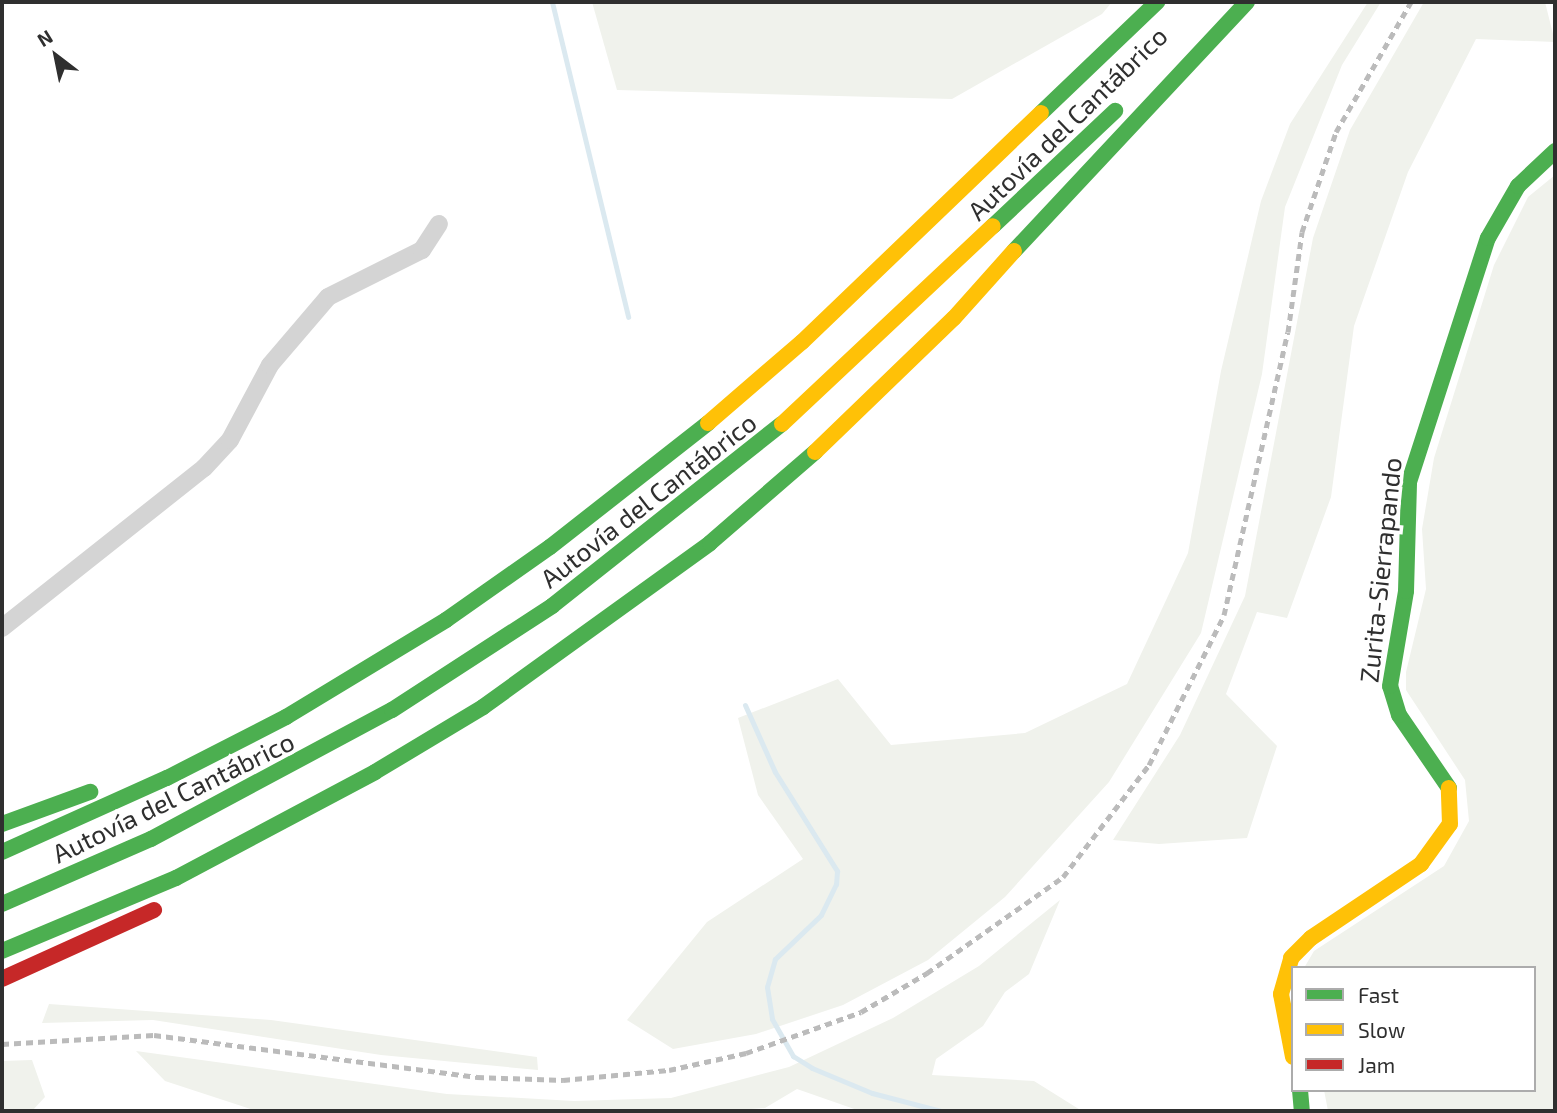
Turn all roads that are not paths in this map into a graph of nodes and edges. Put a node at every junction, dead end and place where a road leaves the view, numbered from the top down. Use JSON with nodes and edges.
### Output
{"nodes":[{"id":1,"x":1157,"y":2,"type":"edge"},
{"id":2,"x":1230,"y":2,"type":"edge"},
{"id":3,"x":1247,"y":2,"type":"edge"},
{"id":4,"x":1170,"y":58,"type":"dead end"},
{"id":5,"x":1130,"y":97,"type":"dead end"},
{"id":6,"x":1555,"y":151,"type":"edge"},
{"id":7,"x":439,"y":224,"type":"dead end"},
{"id":8,"x":593,"y":514,"type":"junction"},
{"id":9,"x":710,"y":542,"type":"junction"},
{"id":10,"x":2,"y":628,"type":"edge"},
{"id":11,"x":194,"y":744,"type":"dead end"},
{"id":12,"x":110,"y":783,"type":"dead end"},
{"id":13,"x":321,"y":821,"type":"dead end"},
{"id":14,"x":2,"y":824,"type":"edge"},
{"id":15,"x":2,"y":852,"type":"edge"},
{"id":16,"x":2,"y":904,"type":"edge"},
{"id":17,"x":165,"y":905,"type":"dead end"},
{"id":18,"x":2,"y":951,"type":"edge"},
{"id":19,"x":2,"y":979,"type":"edge"},
{"id":20,"x":1291,"y":1046,"type":"edge"},
{"id":21,"x":1300,"y":1092,"type":"edge"},
{"id":22,"x":1302,"y":1111,"type":"edge"}],
"edges":[{"from":1,"to":8,"type":"main road","name":"Autovía del Cantábrico"},
{"from":2,"to":4,"type":"main road","name":"Autovía del Cantábrico"},
{"from":3,"to":9,"type":"main road"},
{"from":5,"to":16,"type":"main road","name":"Autovía del Cantábrico"},
{"from":6,"to":20,"type":"main road","name":"Zurita-Sierrapando"},
{"from":7,"to":10,"type":"street"},
{"from":8,"to":11,"type":"main road"},
{"from":8,"to":15,"type":"main road","name":"Autovía del Cantábrico"},
{"from":9,"to":13,"type":"main road"},
{"from":9,"to":18,"type":"main road"},
{"from":12,"to":14,"type":"main road"},
{"from":17,"to":19,"type":"main road"},
{"from":21,"to":22,"type":"main road"}]}
